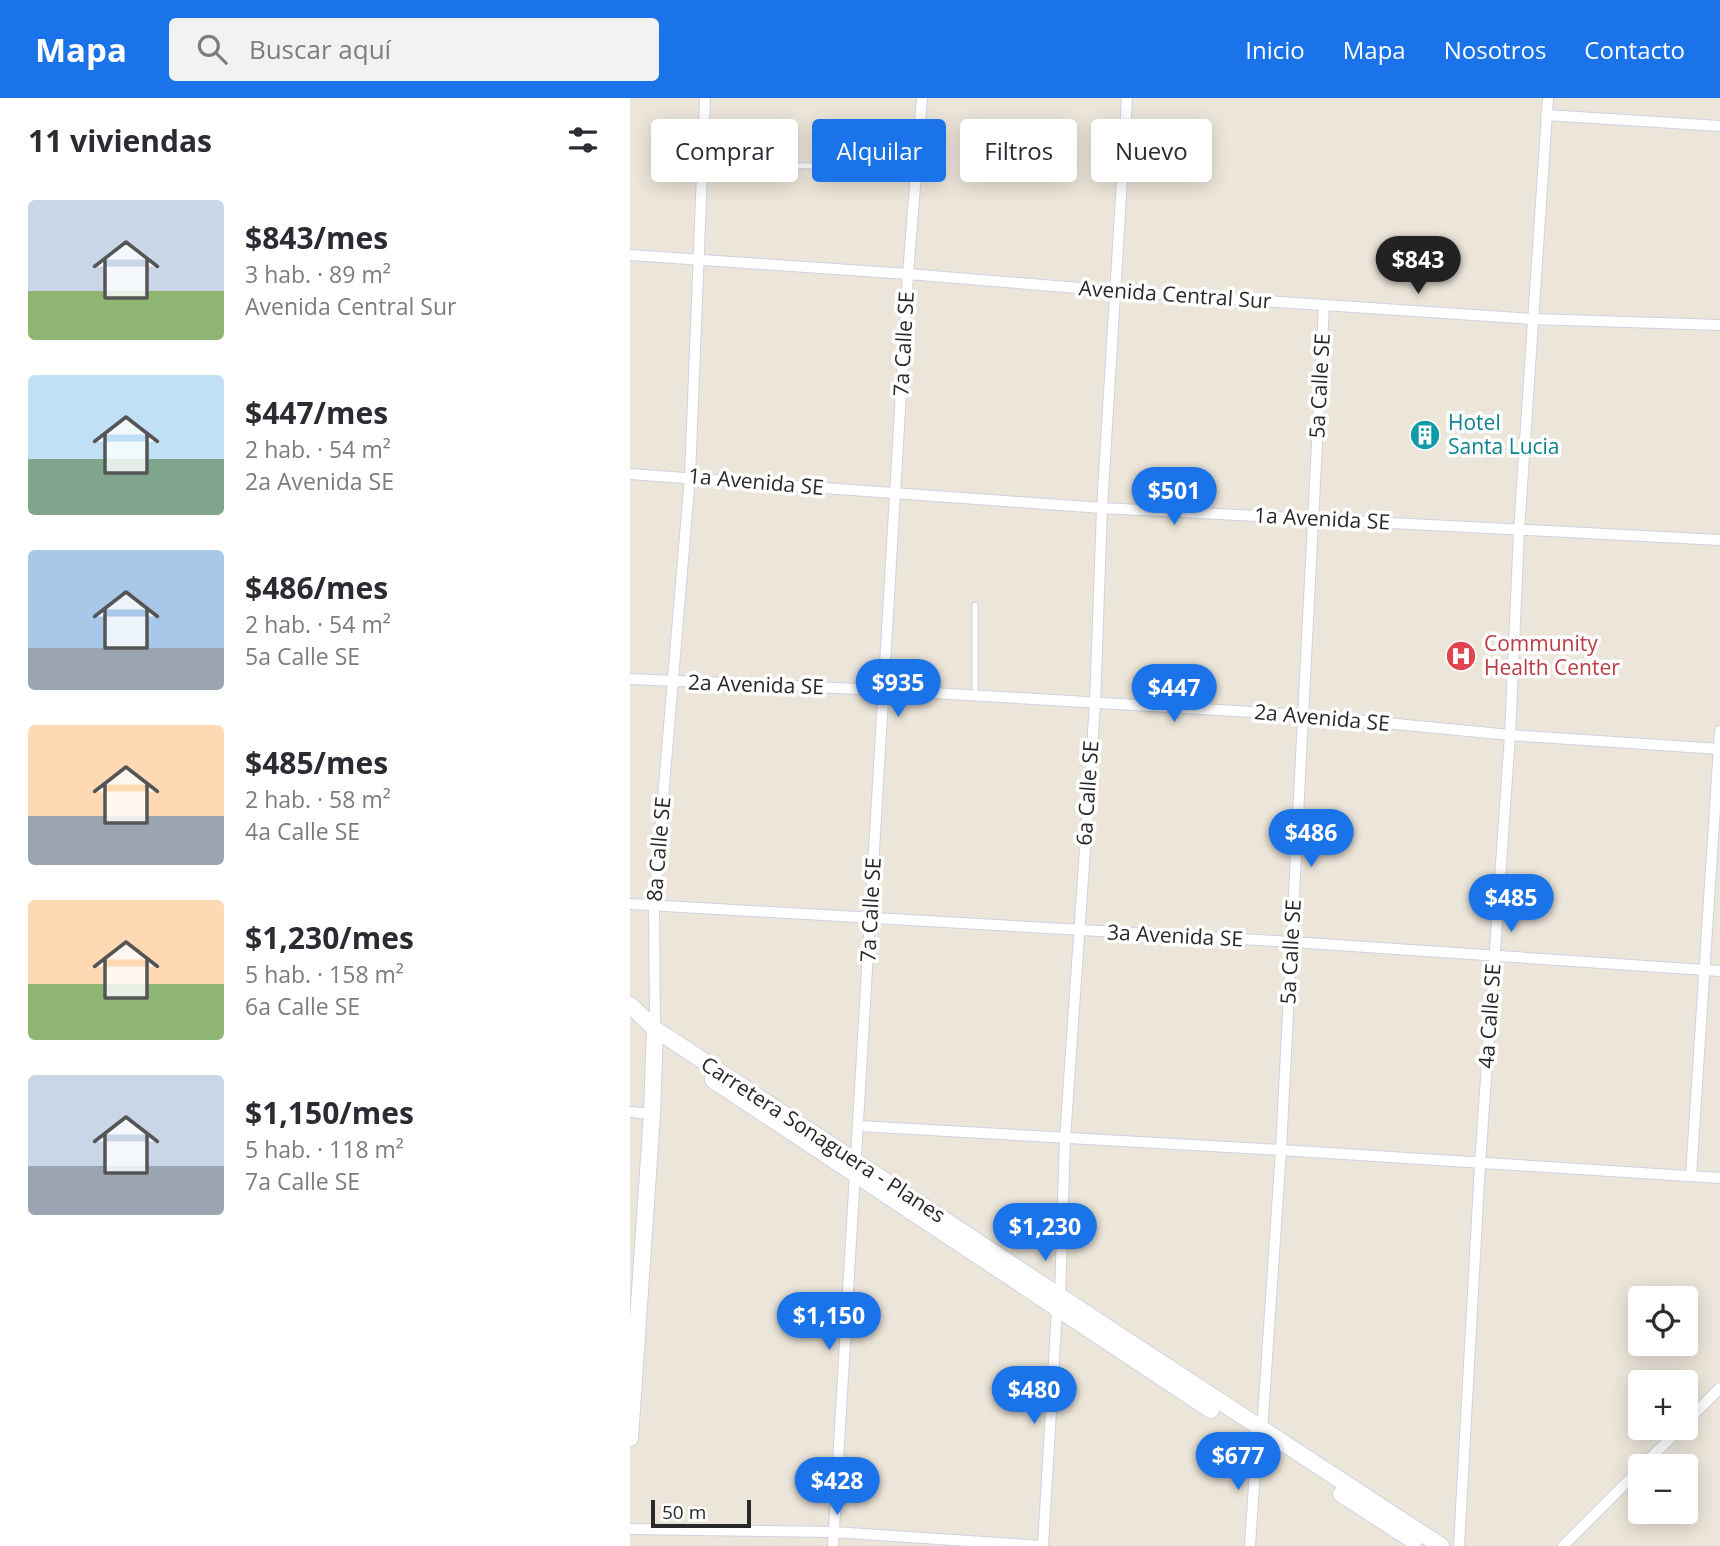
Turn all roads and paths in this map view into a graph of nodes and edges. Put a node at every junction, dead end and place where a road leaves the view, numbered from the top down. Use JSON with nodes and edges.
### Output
{"nodes":[{"id":1,"x":705,"y":98,"type":"edge"},
{"id":2,"x":922,"y":98,"type":"edge"},
{"id":3,"x":1127,"y":98,"type":"edge"},
{"id":4,"x":1548,"y":98,"type":"edge"},
{"id":5,"x":1546,"y":115,"type":"junction"},
{"id":6,"x":704,"y":119,"type":"edge"},
{"id":7,"x":1720,"y":126,"type":"edge"},
{"id":8,"x":702,"y":182,"type":"edge"},
{"id":9,"x":630,"y":255,"type":"edge"},
{"id":10,"x":700,"y":260,"type":"junction"},
{"id":11,"x":908,"y":274,"type":"junction"},
{"id":12,"x":1115,"y":291,"type":"junction"},
{"id":13,"x":1324,"y":305,"type":"junction"},
{"id":14,"x":1533,"y":319,"type":"junction"},
{"id":15,"x":1720,"y":325,"type":"edge"},
{"id":16,"x":630,"y":474,"type":"edge"},
{"id":17,"x":690,"y":477,"type":"junction"},
{"id":18,"x":895,"y":494,"type":"junction"},
{"id":19,"x":1102,"y":508,"type":"junction"},
{"id":20,"x":1313,"y":518,"type":"junction"},
{"id":21,"x":1520,"y":531,"type":"junction"},
{"id":22,"x":1720,"y":540,"type":"edge"},
{"id":23,"x":975,"y":605,"type":"dead end"},
{"id":24,"x":630,"y":679,"type":"edge"},
{"id":25,"x":673,"y":682,"type":"junction"},
{"id":26,"x":884,"y":690,"type":"junction"},
{"id":27,"x":975,"y":696,"type":"junction"},
{"id":28,"x":1094,"y":704,"type":"junction"},
{"id":29,"x":1303,"y":715,"type":"junction"},
{"id":30,"x":1720,"y":731,"type":"edge"},
{"id":31,"x":1510,"y":735,"type":"junction"},
{"id":32,"x":1720,"y":749,"type":"edge"},
{"id":33,"x":630,"y":904,"type":"edge"},
{"id":34,"x":654,"y":905,"type":"junction"},
{"id":35,"x":871,"y":918,"type":"junction"},
{"id":36,"x":1078,"y":931,"type":"junction"},
{"id":37,"x":1292,"y":942,"type":"junction"},
{"id":38,"x":1494,"y":956,"type":"junction"},
{"id":39,"x":1703,"y":969,"type":"junction"},
{"id":40,"x":1720,"y":971,"type":"edge"},
{"id":41,"x":630,"y":1005,"type":"edge"},
{"id":42,"x":630,"y":1018,"type":"edge"},
{"id":43,"x":655,"y":1035,"type":"junction"},
{"id":44,"x":630,"y":1112,"type":"edge"},
{"id":45,"x":652,"y":1114,"type":"junction"},
{"id":46,"x":859,"y":1126,"type":"junction"},
{"id":47,"x":1065,"y":1139,"type":"junction"},
{"id":48,"x":1281,"y":1150,"type":"junction"},
{"id":49,"x":1480,"y":1164,"type":"junction"},
{"id":50,"x":856,"y":1169,"type":"junction"},
{"id":51,"x":1691,"y":1176,"type":"junction"},
{"id":52,"x":1720,"y":1178,"type":"edge"},
{"id":53,"x":1058,"y":1302,"type":"junction"},
{"id":54,"x":634,"y":1320,"type":"edge"},
{"id":55,"x":1720,"y":1388,"type":"edge"},
{"id":56,"x":1698,"y":1410,"type":"edge"},
{"id":57,"x":1259,"y":1435,"type":"junction"},
{"id":58,"x":630,"y":1438,"type":"edge"},
{"id":59,"x":1669,"y":1440,"type":"edge"},
{"id":60,"x":1655,"y":1454,"type":"edge"},
{"id":61,"x":1628,"y":1481,"type":"edge"},
{"id":62,"x":630,"y":1529,"type":"edge"},
{"id":63,"x":834,"y":1532,"type":"junction"},
{"id":64,"x":833,"y":1546,"type":"edge"},
{"id":65,"x":1043,"y":1546,"type":"edge"},
{"id":66,"x":1250,"y":1546,"type":"edge"},
{"id":67,"x":1421,"y":1546,"type":"edge"},
{"id":68,"x":1441,"y":1546,"type":"edge"},
{"id":69,"x":1460,"y":1546,"type":"edge"},
{"id":70,"x":1563,"y":1546,"type":"edge"}],
"edges":[{"from":1,"to":6,"type":"street","name":"8a Calle SE"},
{"from":2,"to":11,"type":"street","name":"7a Calle SE"},
{"from":3,"to":12,"type":"street","name":"6a Calle SE"},
{"from":4,"to":5,"type":"street","name":"4a Calle SE"},
{"from":5,"to":7,"type":"street"},
{"from":5,"to":14,"type":"street","name":"4a Calle SE"},
{"from":8,"to":10,"type":"street","name":"8a Calle SE"},
{"from":9,"to":10,"type":"street","name":"Avenida Central Sur"},
{"from":10,"to":11,"type":"street","name":"Avenida Central Sur"},
{"from":10,"to":17,"type":"street","name":"8a Calle SE"},
{"from":11,"to":12,"type":"street","name":"Avenida Central Sur"},
{"from":11,"to":18,"type":"street","name":"7a Calle SE"},
{"from":12,"to":13,"type":"street","name":"Avenida Central Sur"},
{"from":12,"to":19,"type":"street","name":"6a Calle SE"},
{"from":13,"to":14,"type":"street","name":"Avenida Central Sur"},
{"from":13,"to":20,"type":"street","name":"5a Calle SE"},
{"from":14,"to":15,"type":"street","name":"Avenida Central Sur"},
{"from":14,"to":21,"type":"street","name":"4a Calle SE"},
{"from":16,"to":17,"type":"street","name":"1a Avenida SE"},
{"from":17,"to":18,"type":"street","name":"1a Avenida SE"},
{"from":17,"to":25,"type":"street","name":"8a Calle SE"},
{"from":18,"to":19,"type":"street","name":"1a Avenida SE"},
{"from":18,"to":26,"type":"street","name":"7a Calle SE"},
{"from":19,"to":20,"type":"street","name":"1a Avenida SE"},
{"from":19,"to":28,"type":"street","name":"6a Calle SE"},
{"from":20,"to":21,"type":"street","name":"1a Avenida SE"},
{"from":20,"to":29,"type":"street","name":"5a Calle SE"},
{"from":21,"to":22,"type":"street","name":"1a Avenida SE"},
{"from":21,"to":31,"type":"street","name":"4a Calle SE"},
{"from":23,"to":27,"type":"lane"},
{"from":24,"to":25,"type":"street","name":"2a Avenida SE"},
{"from":25,"to":26,"type":"street","name":"2a Avenida SE"},
{"from":25,"to":34,"type":"street","name":"8a Calle SE"},
{"from":26,"to":27,"type":"street","name":"2a Avenida SE"},
{"from":26,"to":35,"type":"street","name":"7a Calle SE"},
{"from":27,"to":28,"type":"street","name":"2a Avenida SE"},
{"from":28,"to":29,"type":"street","name":"2a Avenida SE"},
{"from":28,"to":36,"type":"street","name":"6a Calle SE"},
{"from":29,"to":31,"type":"street","name":"2a Avenida SE"},
{"from":29,"to":37,"type":"street","name":"5a Calle SE"},
{"from":30,"to":32,"type":"street"},
{"from":31,"to":32,"type":"street","name":"2a Avenida SE"},
{"from":31,"to":38,"type":"street","name":"4a Calle SE"},
{"from":32,"to":39,"type":"street"},
{"from":33,"to":34,"type":"street","name":"3a Avenida SE"},
{"from":34,"to":35,"type":"street","name":"3a Avenida SE"},
{"from":34,"to":43,"type":"street","name":"8a Calle SE"},
{"from":35,"to":36,"type":"street","name":"3a Avenida SE"},
{"from":35,"to":46,"type":"street","name":"7a Calle SE"},
{"from":36,"to":37,"type":"street","name":"3a Avenida SE"},
{"from":36,"to":47,"type":"street","name":"6a Calle SE"},
{"from":37,"to":38,"type":"street","name":"3a Avenida SE"},
{"from":37,"to":48,"type":"street","name":"5a Calle SE"},
{"from":38,"to":39,"type":"street","name":"3a Avenida SE"},
{"from":38,"to":49,"type":"street","name":"4a Calle SE"},
{"from":39,"to":40,"type":"street","name":"3a Avenida SE"},
{"from":39,"to":51,"type":"street"},
{"from":41,"to":43,"type":"main road","name":"Carretera Sonaguera - Planes"},
{"from":42,"to":43,"type":"main road","name":"Carretera Sonaguera - Planes"},
{"from":43,"to":45,"type":"main road","name":"8a Calle SE"},
{"from":43,"to":50,"type":"main road","name":"Carretera Sonaguera - Planes"},
{"from":44,"to":45,"type":"street"},
{"from":45,"to":54,"type":"main road","name":"8a Calle SE"},
{"from":46,"to":47,"type":"street"},
{"from":46,"to":50,"type":"street","name":"7a Calle SE"},
{"from":47,"to":48,"type":"street"},
{"from":47,"to":53,"type":"street","name":"6a Calle SE"},
{"from":48,"to":49,"type":"street"},
{"from":48,"to":57,"type":"street","name":"5a Calle SE"},
{"from":49,"to":51,"type":"street"},
{"from":49,"to":69,"type":"street","name":"4a Calle SE"},
{"from":50,"to":53,"type":"main road","name":"Carretera Sonaguera - Planes"},
{"from":50,"to":63,"type":"street","name":"7a Calle SE"},
{"from":51,"to":52,"type":"street"},
{"from":53,"to":57,"type":"main road","name":"Carretera Sonaguera - Planes"},
{"from":53,"to":65,"type":"street","name":"6a Calle SE"},
{"from":54,"to":58,"type":"main road","name":"8a Calle SE"},
{"from":55,"to":56,"type":"street"},
{"from":57,"to":66,"type":"street","name":"5a Calle SE"},
{"from":57,"to":67,"type":"main road","name":"Carretera Sonaguera - Planes"},
{"from":57,"to":68,"type":"main road","name":"Carretera Sonaguera - Planes"},
{"from":59,"to":60,"type":"street"},
{"from":61,"to":70,"type":"street"},
{"from":62,"to":63,"type":"street"},
{"from":63,"to":64,"type":"street","name":"7a Calle SE"},
{"from":63,"to":65,"type":"street"}]}
